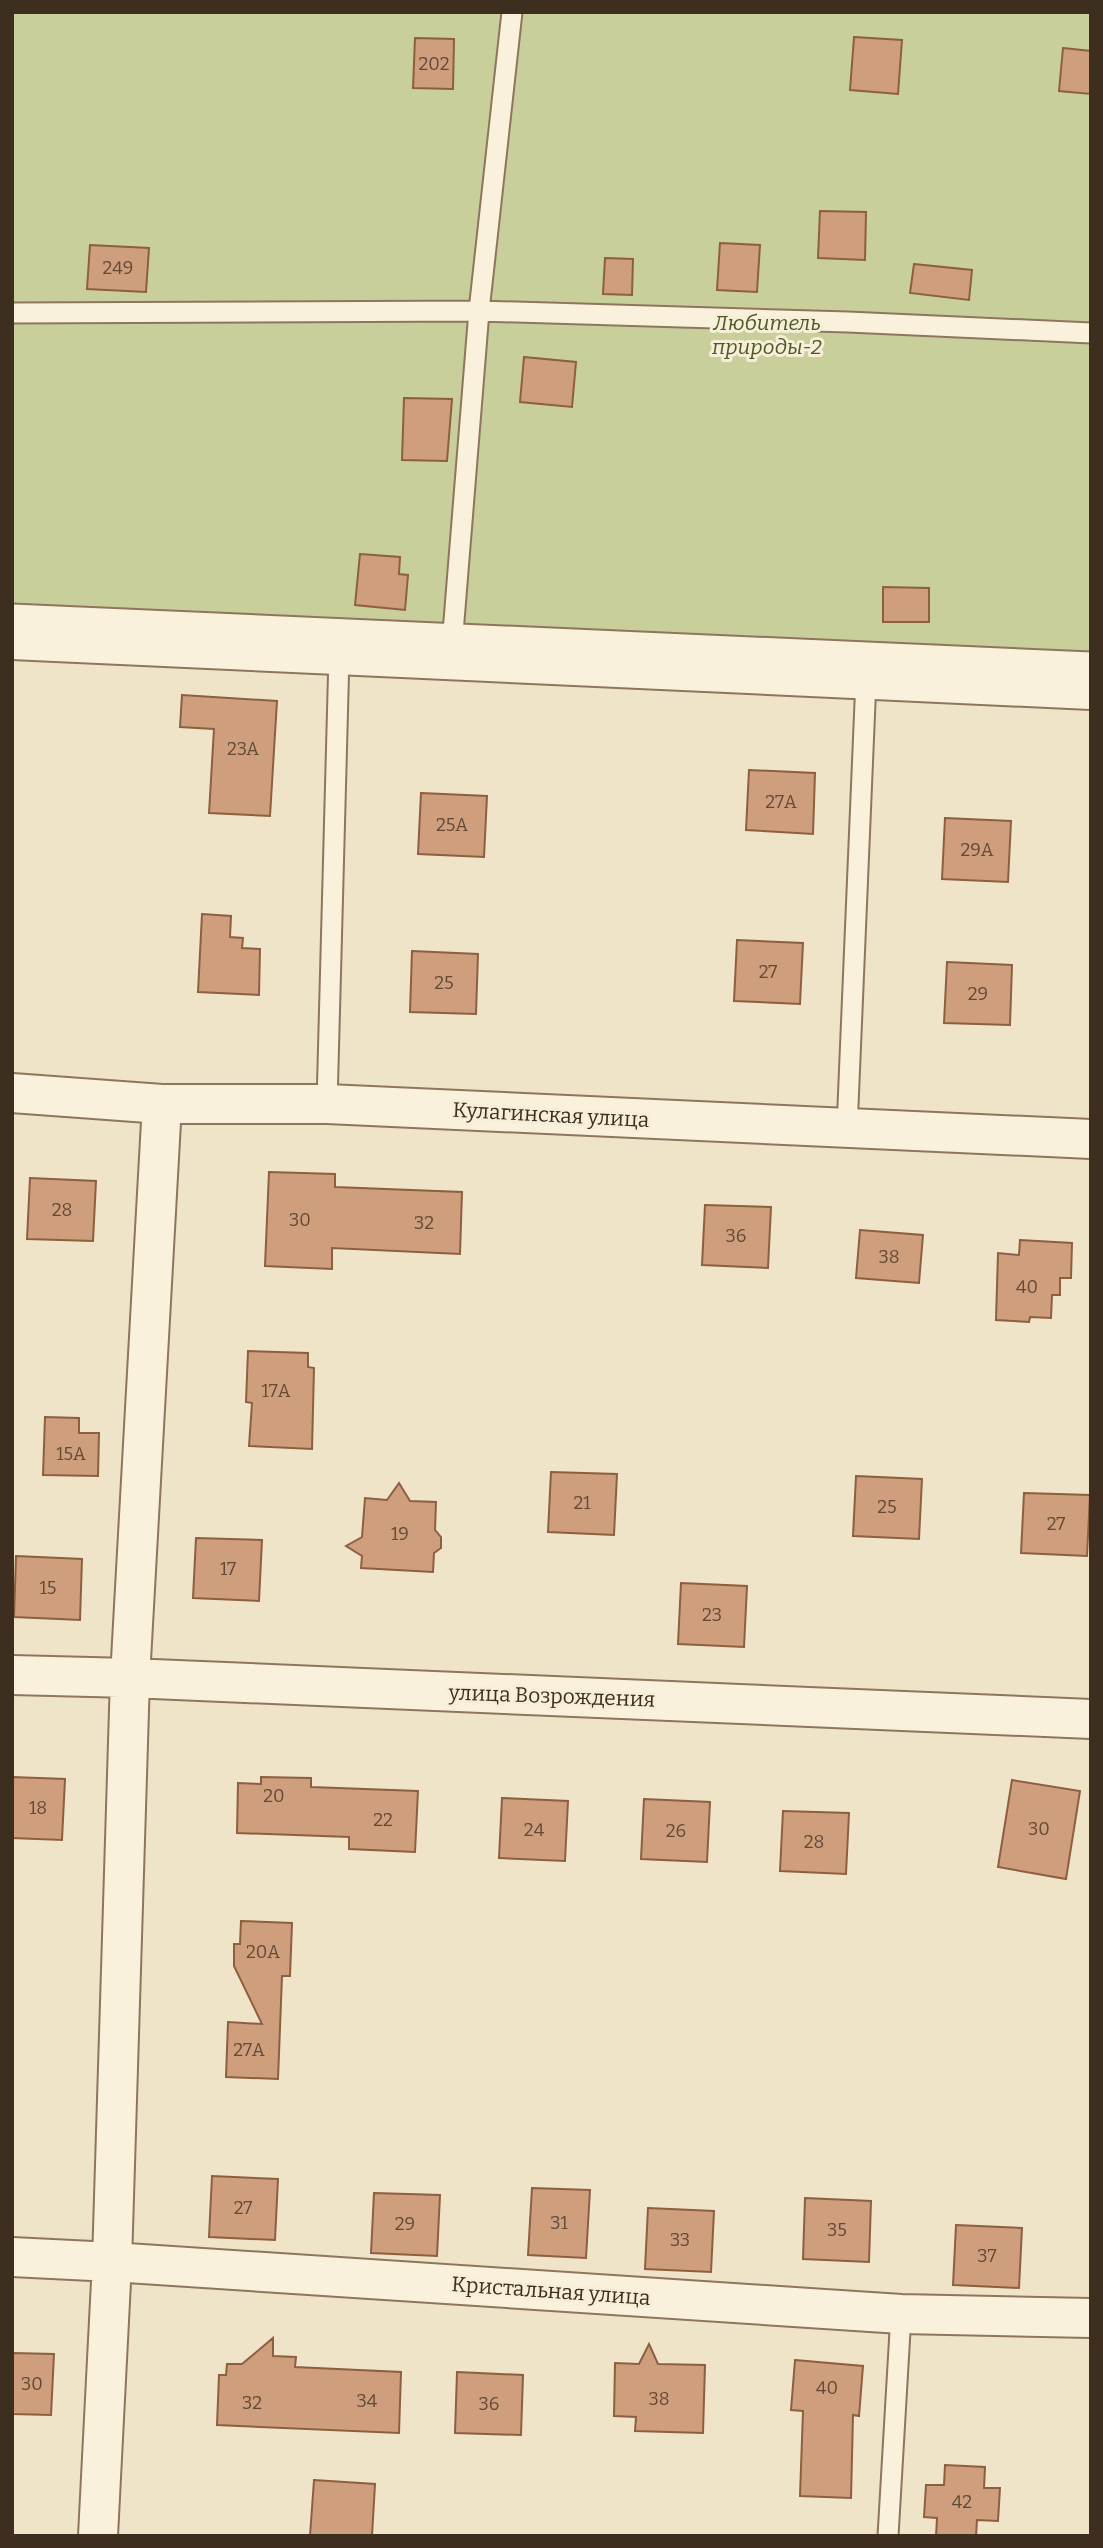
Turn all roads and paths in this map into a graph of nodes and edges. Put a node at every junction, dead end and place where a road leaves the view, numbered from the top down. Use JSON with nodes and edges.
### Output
{"nodes":[{"id":1,"x":512,"y":12,"type":"edge"},
{"id":2,"x":479,"y":311,"type":"junction"},
{"id":3,"x":12,"y":313,"type":"edge"},
{"id":4,"x":1091,"y":333,"type":"edge"},
{"id":5,"x":12,"y":614,"type":"edge"},
{"id":6,"x":453,"y":633,"type":"junction"},
{"id":7,"x":12,"y":640,"type":"edge"},
{"id":8,"x":339,"y":655,"type":"junction"},
{"id":9,"x":1091,"y":662,"type":"edge"},
{"id":10,"x":866,"y":679,"type":"junction"},
{"id":11,"x":1091,"y":690,"type":"edge"},
{"id":12,"x":12,"y":1093,"type":"edge"},
{"id":13,"x":162,"y":1104,"type":"junction"},
{"id":14,"x":327,"y":1104,"type":"junction"},
{"id":15,"x":847,"y":1129,"type":"junction"},
{"id":16,"x":1091,"y":1139,"type":"edge"},
{"id":17,"x":12,"y":1675,"type":"edge"},
{"id":18,"x":130,"y":1678,"type":"junction"},
{"id":19,"x":1091,"y":1719,"type":"edge"},
{"id":20,"x":12,"y":2258,"type":"edge"},
{"id":21,"x":112,"y":2262,"type":"junction"},
{"id":22,"x":901,"y":2315,"type":"junction"},
{"id":23,"x":1091,"y":2318,"type":"edge"},
{"id":24,"x":98,"y":2536,"type":"edge"},
{"id":25,"x":888,"y":2536,"type":"edge"}],
"edges":[{"from":1,"to":2,"type":"lane"},
{"from":2,"to":3,"type":"lane"},
{"from":2,"to":4,"type":"lane"},
{"from":2,"to":6,"type":"lane"},
{"from":5,"to":6,"type":"lane"},
{"from":6,"to":9,"type":"lane"},
{"from":7,"to":8,"type":"street"},
{"from":8,"to":10,"type":"street"},
{"from":8,"to":14,"type":"lane"},
{"from":10,"to":11,"type":"street"},
{"from":10,"to":15,"type":"lane"},
{"from":12,"to":13,"type":"street","name":"Кулагинская улица"},
{"from":13,"to":14,"type":"street","name":"Кулагинская улица"},
{"from":13,"to":18,"type":"street"},
{"from":14,"to":15,"type":"street","name":"Кулагинская улица"},
{"from":15,"to":16,"type":"street","name":"Кулагинская улица"},
{"from":17,"to":18,"type":"street","name":"улица Возрождения"},
{"from":18,"to":19,"type":"street","name":"улица Возрождения"},
{"from":18,"to":21,"type":"street"},
{"from":20,"to":21,"type":"street","name":"Кристальная улица"},
{"from":21,"to":22,"type":"street","name":"Кристальная улица"},
{"from":21,"to":24,"type":"street"},
{"from":22,"to":23,"type":"street","name":"Кристальная улица"},
{"from":22,"to":25,"type":"lane"}]}
